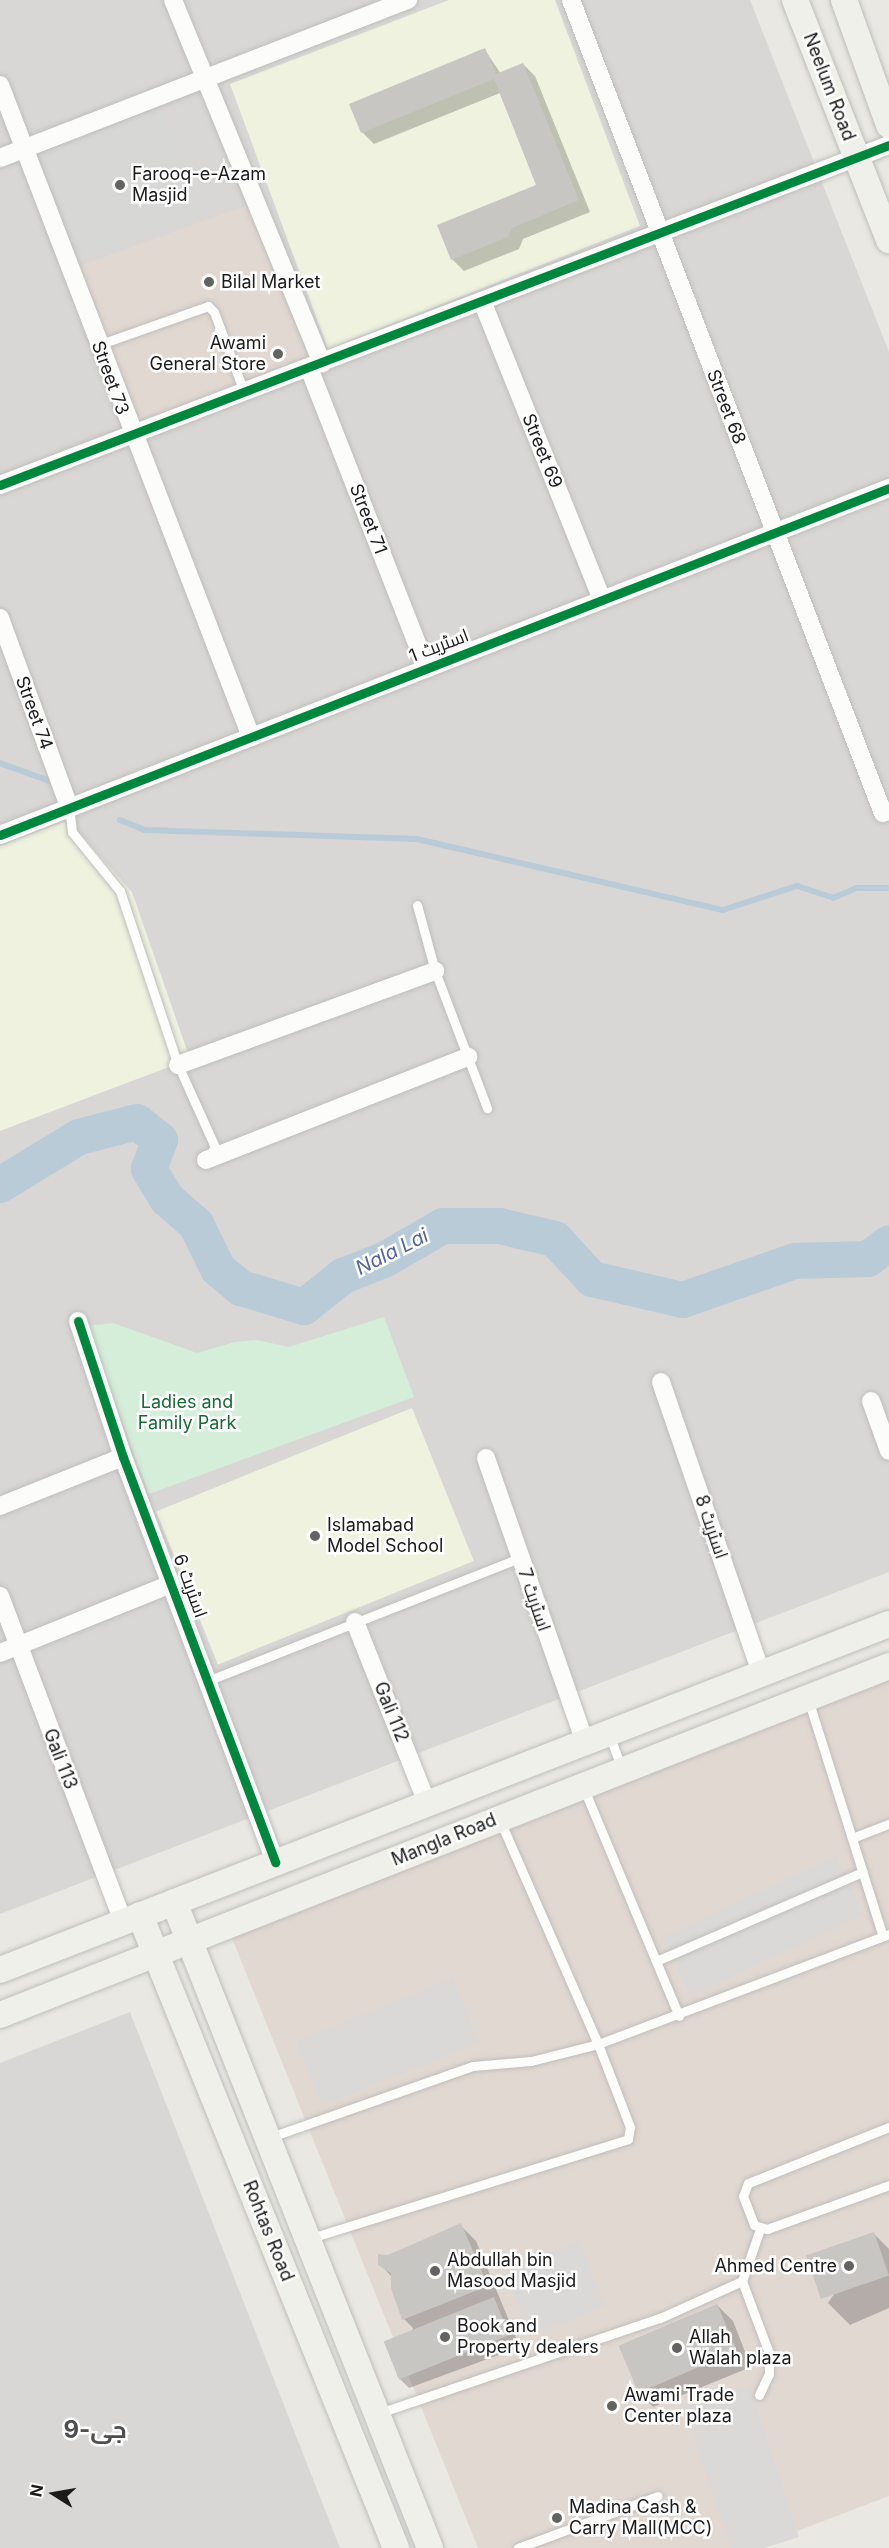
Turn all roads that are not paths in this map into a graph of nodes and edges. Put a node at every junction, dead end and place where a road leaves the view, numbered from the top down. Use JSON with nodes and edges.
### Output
{"nodes":[{"id":1,"x":173,"y":0,"type":"edge"},
{"id":2,"x":408,"y":0,"type":"edge"},
{"id":3,"x":571,"y":0,"type":"edge"},
{"id":4,"x":795,"y":0,"type":"edge"},
{"id":5,"x":844,"y":0,"type":"edge"},
{"id":6,"x":375,"y":6,"type":"edge"},
{"id":7,"x":207,"y":78,"type":"junction"},
{"id":8,"x":0,"y":85,"type":"edge"},
{"id":9,"x":889,"y":125,"type":"edge"},
{"id":10,"x":889,"y":145,"type":"edge"},
{"id":11,"x":23,"y":149,"type":"junction"},
{"id":12,"x":0,"y":158,"type":"edge"},
{"id":13,"x":857,"y":158,"type":"junction"},
{"id":14,"x":660,"y":231,"type":"junction"},
{"id":15,"x":889,"y":240,"type":"edge"},
{"id":16,"x":482,"y":301,"type":"junction"},
{"id":17,"x":98,"y":345,"type":"junction"},
{"id":18,"x":315,"y":366,"type":"junction"},
{"id":19,"x":244,"y":392,"type":"junction"},
{"id":20,"x":131,"y":434,"type":"junction"},
{"id":21,"x":0,"y":485,"type":"edge"},
{"id":22,"x":889,"y":488,"type":"edge"},
{"id":23,"x":774,"y":535,"type":"junction"},
{"id":24,"x":602,"y":600,"type":"junction"},
{"id":25,"x":0,"y":618,"type":"edge"},
{"id":26,"x":427,"y":669,"type":"junction"},
{"id":27,"x":251,"y":737,"type":"junction"},
{"id":28,"x":69,"y":807,"type":"junction"},
{"id":29,"x":883,"y":813,"type":"dead end"},
{"id":30,"x":0,"y":835,"type":"edge"},
{"id":31,"x":417,"y":906,"type":"dead end"},
{"id":32,"x":435,"y":971,"type":"junction"},
{"id":33,"x":468,"y":1058,"type":"junction"},
{"id":34,"x":178,"y":1065,"type":"junction"},
{"id":35,"x":487,"y":1108,"type":"dead end"},
{"id":36,"x":206,"y":1160,"type":"joint"},
{"id":37,"x":78,"y":1321,"type":"dead end"},
{"id":38,"x":661,"y":1382,"type":"dead end"},
{"id":39,"x":871,"y":1401,"type":"dead end"},
{"id":40,"x":889,"y":1452,"type":"edge"},
{"id":41,"x":123,"y":1456,"type":"junction"},
{"id":42,"x":486,"y":1458,"type":"dead end"},
{"id":43,"x":0,"y":1506,"type":"edge"},
{"id":44,"x":519,"y":1558,"type":"junction"},
{"id":45,"x":171,"y":1584,"type":"junction"},
{"id":46,"x":0,"y":1596,"type":"edge"},
{"id":47,"x":355,"y":1622,"type":"junction"},
{"id":48,"x":889,"y":1624,"type":"edge"},
{"id":49,"x":8,"y":1650,"type":"edge"},
{"id":50,"x":889,"y":1666,"type":"edge"},
{"id":51,"x":761,"y":1672,"type":"junction"},
{"id":52,"x":207,"y":1681,"type":"junction"},
{"id":53,"x":808,"y":1699,"type":"junction"},
{"id":54,"x":608,"y":1732,"type":"junction"},
{"id":55,"x":584,"y":1740,"type":"junction"},
{"id":56,"x":622,"y":1769,"type":"junction"},
{"id":57,"x":582,"y":1785,"type":"junction"},
{"id":58,"x":426,"y":1803,"type":"junction"},
{"id":59,"x":499,"y":1818,"type":"junction"},
{"id":60,"x":889,"y":1824,"type":"edge"},
{"id":61,"x":852,"y":1838,"type":"junction"},
{"id":62,"x":275,"y":1862,"type":"junction"},
{"id":63,"x":863,"y":1872,"type":"junction"},
{"id":64,"x":174,"y":1902,"type":"junction"},
{"id":65,"x":131,"y":1918,"type":"junction"},
{"id":66,"x":886,"y":1934,"type":"edge"},
{"id":67,"x":190,"y":1942,"type":"junction"},
{"id":68,"x":156,"y":1955,"type":"junction"},
{"id":69,"x":656,"y":1961,"type":"junction"},
{"id":70,"x":0,"y":1970,"type":"edge"},
{"id":71,"x":0,"y":2015,"type":"edge"},
{"id":72,"x":679,"y":2016,"type":"junction"},
{"id":73,"x":598,"y":2044,"type":"junction"},
{"id":74,"x":889,"y":2127,"type":"edge"},
{"id":75,"x":266,"y":2139,"type":"junction"},
{"id":76,"x":889,"y":2185,"type":"edge"},
{"id":77,"x":760,"y":2229,"type":"junction"},
{"id":78,"x":306,"y":2240,"type":"junction"},
{"id":79,"x":742,"y":2281,"type":"junction"},
{"id":80,"x":759,"y":2395,"type":"dead end"},
{"id":81,"x":379,"y":2413,"type":"junction"},
{"id":82,"x":658,"y":2496,"type":"dead end"},
{"id":83,"x":396,"y":2548,"type":"edge"},
{"id":84,"x":430,"y":2548,"type":"edge"},
{"id":85,"x":518,"y":2548,"type":"edge"}],
"edges":[{"from":1,"to":7,"type":"street","name":"Street 71"},
{"from":2,"to":6,"type":"street"},
{"from":3,"to":14,"type":"street","name":"Street 68"},
{"from":4,"to":13,"type":"main road","name":"Neelum Road"},
{"from":5,"to":9,"type":"main road"},
{"from":6,"to":7,"type":"street"},
{"from":7,"to":11,"type":"street"},
{"from":7,"to":18,"type":"street","name":"Street 71"},
{"from":8,"to":11,"type":"street","name":"Street 73"},
{"from":10,"to":13,"type":"street"},
{"from":11,"to":12,"type":"street"},
{"from":11,"to":17,"type":"street","name":"Street 73"},
{"from":13,"to":14,"type":"street"},
{"from":13,"to":15,"type":"main road","name":"Neelum Road"},
{"from":14,"to":16,"type":"street"},
{"from":14,"to":23,"type":"street","name":"Street 68"},
{"from":16,"to":18,"type":"street"},
{"from":16,"to":24,"type":"street","name":"Street 69"},
{"from":17,"to":19,"type":"lane"},
{"from":17,"to":20,"type":"street","name":"Street 73"},
{"from":18,"to":19,"type":"street"},
{"from":18,"to":26,"type":"street","name":"Street 71"},
{"from":19,"to":20,"type":"street"},
{"from":20,"to":21,"type":"street"},
{"from":20,"to":27,"type":"street","name":"Street 73"},
{"from":22,"to":23,"type":"street","name":"اسٹریٹ 1"},
{"from":23,"to":24,"type":"street","name":"اسٹریٹ 1"},
{"from":23,"to":29,"type":"street","name":"Street 68"},
{"from":24,"to":26,"type":"street","name":"اسٹریٹ 1"},
{"from":25,"to":28,"type":"street","name":"Street 74"},
{"from":26,"to":27,"type":"street","name":"اسٹریٹ 1"},
{"from":27,"to":28,"type":"street","name":"اسٹریٹ 1"},
{"from":28,"to":30,"type":"street","name":"اسٹریٹ 1"},
{"from":28,"to":34,"type":"lane"},
{"from":31,"to":32,"type":"lane"},
{"from":32,"to":33,"type":"lane"},
{"from":32,"to":34,"type":"street"},
{"from":33,"to":35,"type":"lane"},
{"from":33,"to":36,"type":"street"},
{"from":34,"to":36,"type":"lane"},
{"from":37,"to":41,"type":"street","name":"اسٹریٹ 6"},
{"from":38,"to":51,"type":"street","name":"اسٹریٹ 8"},
{"from":39,"to":40,"type":"street"},
{"from":41,"to":43,"type":"street"},
{"from":41,"to":45,"type":"street","name":"اسٹریٹ 6"},
{"from":42,"to":44,"type":"street","name":"اسٹریٹ 7"},
{"from":44,"to":47,"type":"lane"},
{"from":44,"to":55,"type":"street","name":"اسٹریٹ 7"},
{"from":45,"to":49,"type":"street"},
{"from":45,"to":52,"type":"street","name":"اسٹریٹ 6"},
{"from":46,"to":49,"type":"street","name":"Gali 113"},
{"from":47,"to":52,"type":"lane"},
{"from":47,"to":58,"type":"street","name":"Gali 112"},
{"from":48,"to":51,"type":"main road"},
{"from":49,"to":65,"type":"street","name":"Gali 113"},
{"from":50,"to":53,"type":"main road","name":"Mangla Road"},
{"from":51,"to":54,"type":"main road"},
{"from":52,"to":62,"type":"street","name":"اسٹریٹ 6"},
{"from":53,"to":56,"type":"main road","name":"Mangla Road"},
{"from":53,"to":61,"type":"lane"},
{"from":54,"to":55,"type":"main road"},
{"from":54,"to":56,"type":"lane"},
{"from":55,"to":58,"type":"main road"},
{"from":56,"to":57,"type":"main road","name":"Mangla Road"},
{"from":57,"to":59,"type":"main road","name":"Mangla Road"},
{"from":57,"to":69,"type":"lane"},
{"from":58,"to":62,"type":"main road"},
{"from":59,"to":67,"type":"main road","name":"Mangla Road"},
{"from":59,"to":73,"type":"lane"},
{"from":60,"to":61,"type":"lane"},
{"from":61,"to":63,"type":"lane"},
{"from":62,"to":64,"type":"main road"},
{"from":63,"to":66,"type":"lane"},
{"from":63,"to":69,"type":"lane"},
{"from":64,"to":65,"type":"main road"},
{"from":64,"to":67,"type":"main road","name":"Rohtas Road"},
{"from":65,"to":68,"type":"main road","name":"Rohtas Road"},
{"from":65,"to":70,"type":"main road"},
{"from":66,"to":72,"type":"lane"},
{"from":67,"to":68,"type":"main road","name":"Mangla Road"},
{"from":67,"to":75,"type":"main road","name":"Rohtas Road"},
{"from":68,"to":71,"type":"main road","name":"Mangla Road"},
{"from":68,"to":83,"type":"main road","name":"Rohtas Road"},
{"from":69,"to":72,"type":"lane"},
{"from":72,"to":73,"type":"lane"},
{"from":73,"to":75,"type":"lane"},
{"from":73,"to":78,"type":"lane"},
{"from":74,"to":77,"type":"lane"},
{"from":75,"to":78,"type":"main road","name":"Rohtas Road"},
{"from":76,"to":77,"type":"lane"},
{"from":77,"to":79,"type":"lane"},
{"from":78,"to":81,"type":"main road","name":"Rohtas Road"},
{"from":79,"to":80,"type":"lane"},
{"from":79,"to":81,"type":"lane"},
{"from":81,"to":84,"type":"main road","name":"Rohtas Road"},
{"from":82,"to":85,"type":"lane"}]}
